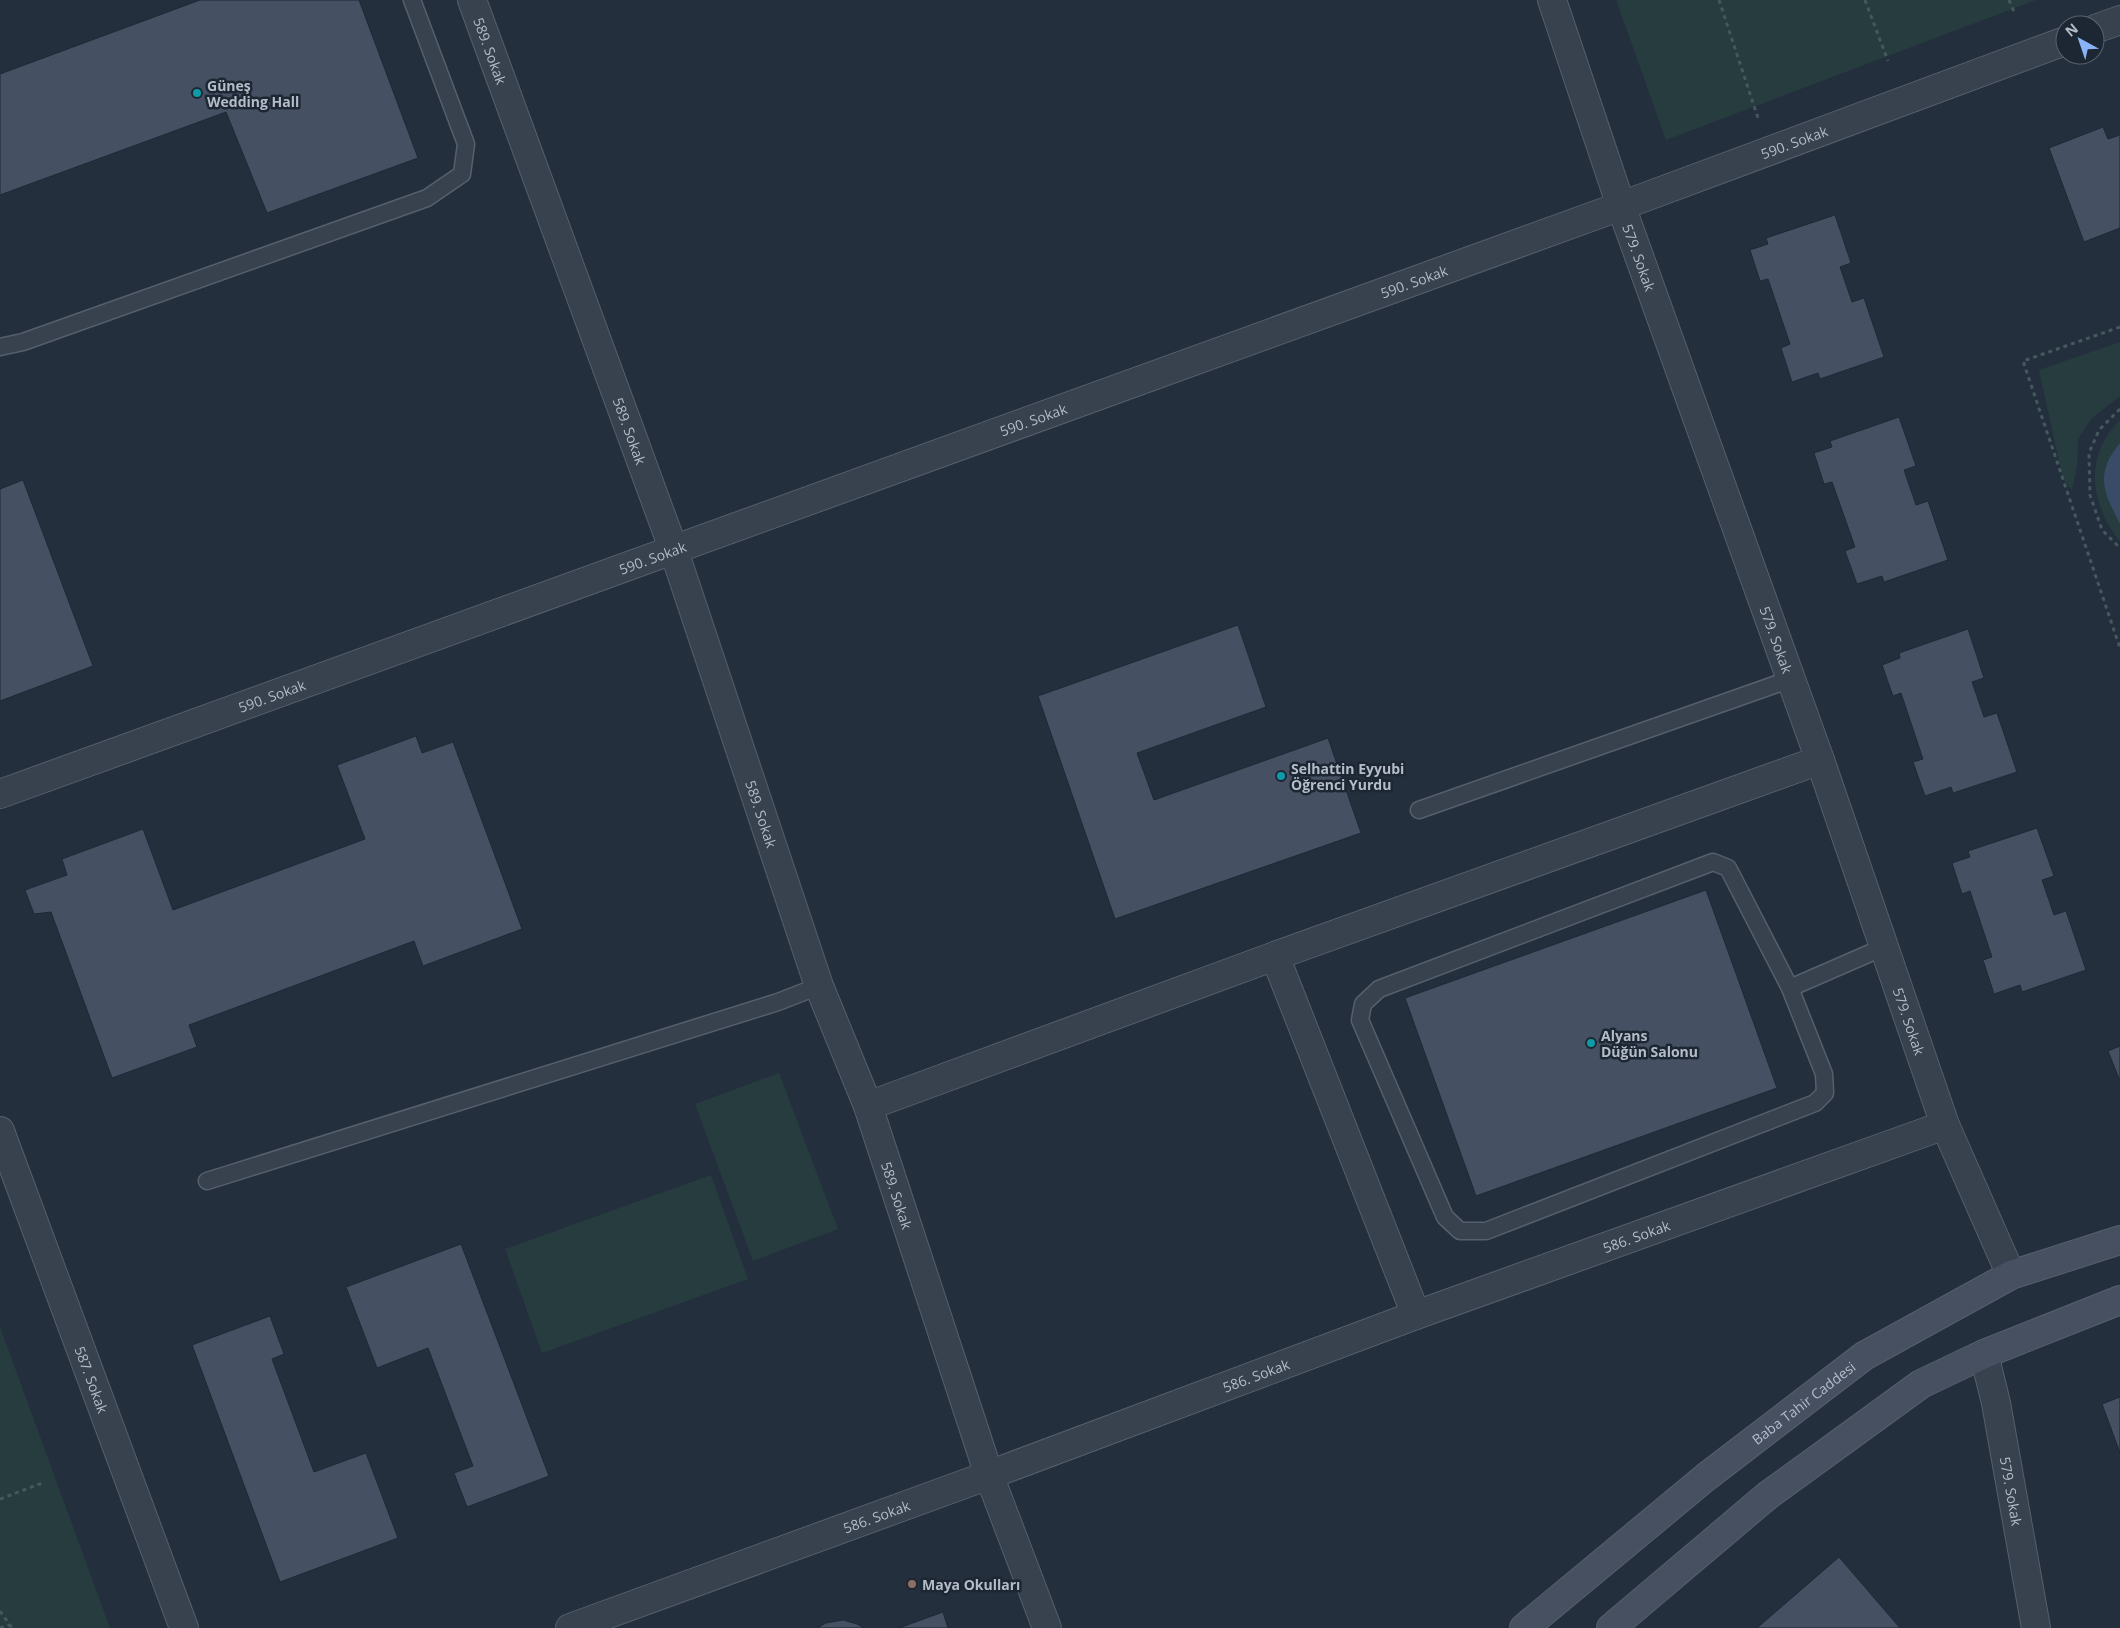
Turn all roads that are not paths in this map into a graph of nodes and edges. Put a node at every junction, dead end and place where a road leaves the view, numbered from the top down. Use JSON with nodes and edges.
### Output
{"nodes":[{"id":1,"x":412,"y":0,"type":"edge"},
{"id":2,"x":472,"y":0,"type":"edge"},
{"id":3,"x":1552,"y":0,"type":"edge"},
{"id":4,"x":2120,"y":20,"type":"edge"},
{"id":5,"x":2105,"y":25,"type":"edge"},
{"id":6,"x":2055,"y":45,"type":"edge"},
{"id":7,"x":1620,"y":206,"type":"junction"},
{"id":8,"x":0,"y":347,"type":"edge"},
{"id":9,"x":674,"y":548,"type":"junction"},
{"id":10,"x":1792,"y":678,"type":"junction"},
{"id":11,"x":1820,"y":760,"type":"junction"},
{"id":12,"x":0,"y":794,"type":"edge"},
{"id":13,"x":1419,"y":810,"type":"dead end"},
{"id":14,"x":1884,"y":948,"type":"junction"},
{"id":15,"x":1275,"y":956,"type":"junction"},
{"id":16,"x":819,"y":986,"type":"junction"},
{"id":17,"x":1790,"y":988,"type":"junction"},
{"id":18,"x":868,"y":1106,"type":"junction"},
{"id":19,"x":1945,"y":1125,"type":"junction"},
{"id":20,"x":0,"y":1131,"type":"edge"},
{"id":21,"x":207,"y":1181,"type":"dead end"},
{"id":22,"x":2120,"y":1240,"type":"edge"},
{"id":23,"x":2011,"y":1276,"type":"junction"},
{"id":24,"x":2120,"y":1300,"type":"edge"},
{"id":25,"x":1416,"y":1315,"type":"junction"},
{"id":26,"x":1984,"y":1354,"type":"junction"},
{"id":27,"x":989,"y":1474,"type":"junction"},
{"id":28,"x":184,"y":1628,"type":"edge"},
{"id":29,"x":570,"y":1628,"type":"edge"},
{"id":30,"x":1047,"y":1628,"type":"edge"},
{"id":31,"x":1524,"y":1628,"type":"edge"},
{"id":32,"x":1611,"y":1628,"type":"edge"},
{"id":33,"x":2036,"y":1628,"type":"edge"}],
"edges":[{"from":1,"to":8,"type":"lane"},
{"from":2,"to":9,"type":"street","name":"589. Sokak"},
{"from":3,"to":7,"type":"street","name":"579. Sokak"},
{"from":4,"to":5,"type":"street"},
{"from":6,"to":7,"type":"street","name":"590. Sokak"},
{"from":7,"to":9,"type":"street","name":"590. Sokak"},
{"from":7,"to":10,"type":"street","name":"579. Sokak"},
{"from":9,"to":12,"type":"street","name":"590. Sokak"},
{"from":9,"to":16,"type":"street","name":"589. Sokak"},
{"from":10,"to":11,"type":"street","name":"579. Sokak"},
{"from":10,"to":13,"type":"lane"},
{"from":11,"to":14,"type":"street","name":"579. Sokak"},
{"from":11,"to":15,"type":"street"},
{"from":14,"to":17,"type":"lane"},
{"from":14,"to":19,"type":"street","name":"579. Sokak"},
{"from":15,"to":18,"type":"street"},
{"from":15,"to":25,"type":"street"},
{"from":16,"to":18,"type":"street","name":"589. Sokak"},
{"from":16,"to":21,"type":"lane"},
{"from":17,"to":17,"type":"lane"},
{"from":18,"to":27,"type":"street","name":"589. Sokak"},
{"from":19,"to":23,"type":"street","name":"579. Sokak"},
{"from":19,"to":25,"type":"street","name":"586. Sokak"},
{"from":20,"to":28,"type":"street","name":"587. Sokak"},
{"from":22,"to":23,"type":"street","name":"Baba Tahir Caddesi"},
{"from":23,"to":31,"type":"street","name":"Baba Tahir Caddesi"},
{"from":24,"to":26,"type":"street"},
{"from":25,"to":27,"type":"street","name":"586. Sokak"},
{"from":26,"to":32,"type":"street"},
{"from":26,"to":33,"type":"street","name":"579. Sokak"},
{"from":27,"to":29,"type":"street","name":"586. Sokak"},
{"from":27,"to":30,"type":"street","name":"589. Sokak"}]}
